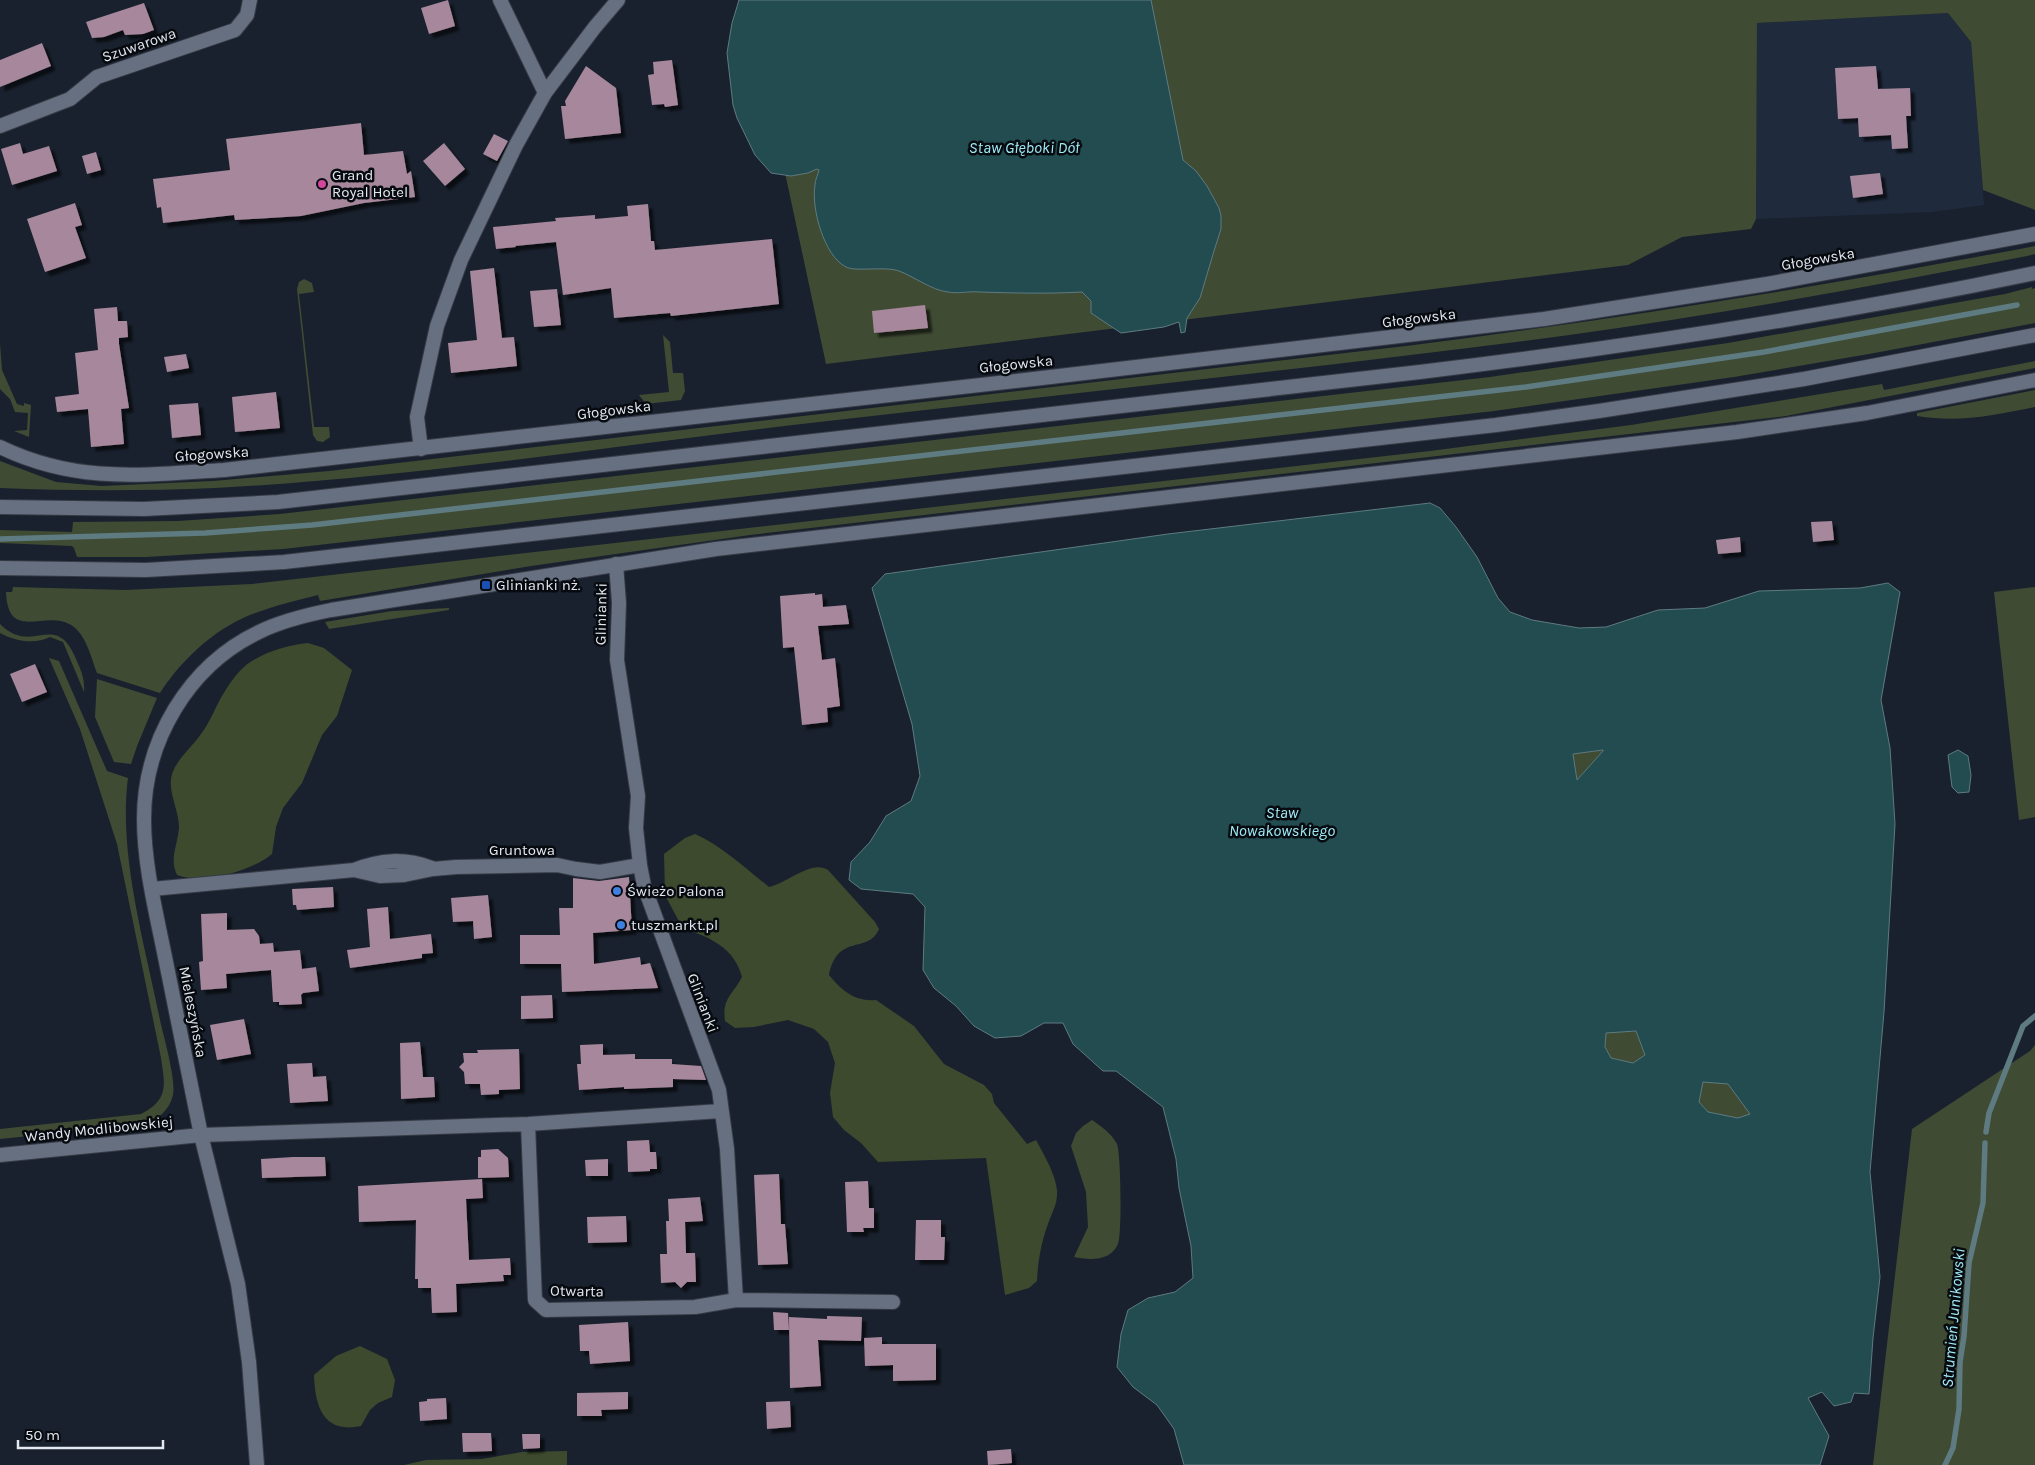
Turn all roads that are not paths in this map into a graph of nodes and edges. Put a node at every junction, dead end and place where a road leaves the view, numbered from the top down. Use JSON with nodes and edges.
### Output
{"nodes":[{"id":1,"x":250,"y":0,"type":"edge"},
{"id":2,"x":500,"y":0,"type":"edge"},
{"id":3,"x":618,"y":0,"type":"edge"},
{"id":4,"x":545,"y":93,"type":"junction"},
{"id":5,"x":0,"y":126,"type":"edge"},
{"id":6,"x":2035,"y":234,"type":"edge"},
{"id":7,"x":2035,"y":273,"type":"edge"},
{"id":8,"x":2035,"y":335,"type":"edge"},
{"id":9,"x":2035,"y":380,"type":"edge"},
{"id":10,"x":0,"y":447,"type":"edge"},
{"id":11,"x":421,"y":449,"type":"junction"},
{"id":12,"x":0,"y":507,"type":"edge"},
{"id":13,"x":616,"y":564,"type":"junction"},
{"id":14,"x":0,"y":568,"type":"edge"},
{"id":15,"x":640,"y":865,"type":"junction"},
{"id":16,"x":152,"y":889,"type":"junction"},
{"id":17,"x":721,"y":1111,"type":"junction"},
{"id":18,"x":528,"y":1124,"type":"junction"},
{"id":19,"x":201,"y":1135,"type":"junction"},
{"id":20,"x":0,"y":1155,"type":"edge"},
{"id":21,"x":736,"y":1300,"type":"junction"},
{"id":22,"x":893,"y":1302,"type":"dead end"},
{"id":23,"x":257,"y":1465,"type":"edge"}],
"edges":[{"from":1,"to":5,"type":"street","name":"Szuwarowa"},
{"from":2,"to":4,"type":"street"},
{"from":3,"to":4,"type":"street"},
{"from":4,"to":11,"type":"street"},
{"from":6,"to":11,"type":"street","name":"Głogowska"},
{"from":7,"to":12,"type":"street"},
{"from":8,"to":14,"type":"street"},
{"from":9,"to":13,"type":"street"},
{"from":10,"to":11,"type":"street","name":"Głogowska"},
{"from":13,"to":15,"type":"street","name":"Glinianki"},
{"from":13,"to":16,"type":"street","name":"Mieleszyńska"},
{"from":15,"to":16,"type":"street","name":"Gruntowa"},
{"from":15,"to":17,"type":"street","name":"Glinianki"},
{"from":16,"to":19,"type":"street","name":"Mieleszyńska"},
{"from":17,"to":18,"type":"street"},
{"from":17,"to":21,"type":"street","name":"Glinianki"},
{"from":18,"to":19,"type":"street"},
{"from":18,"to":21,"type":"street","name":"Otwarta"},
{"from":19,"to":20,"type":"street","name":"Wandy Modlibowskiej"},
{"from":19,"to":23,"type":"street","name":"Mieleszyńska"},
{"from":21,"to":22,"type":"street"}]}
